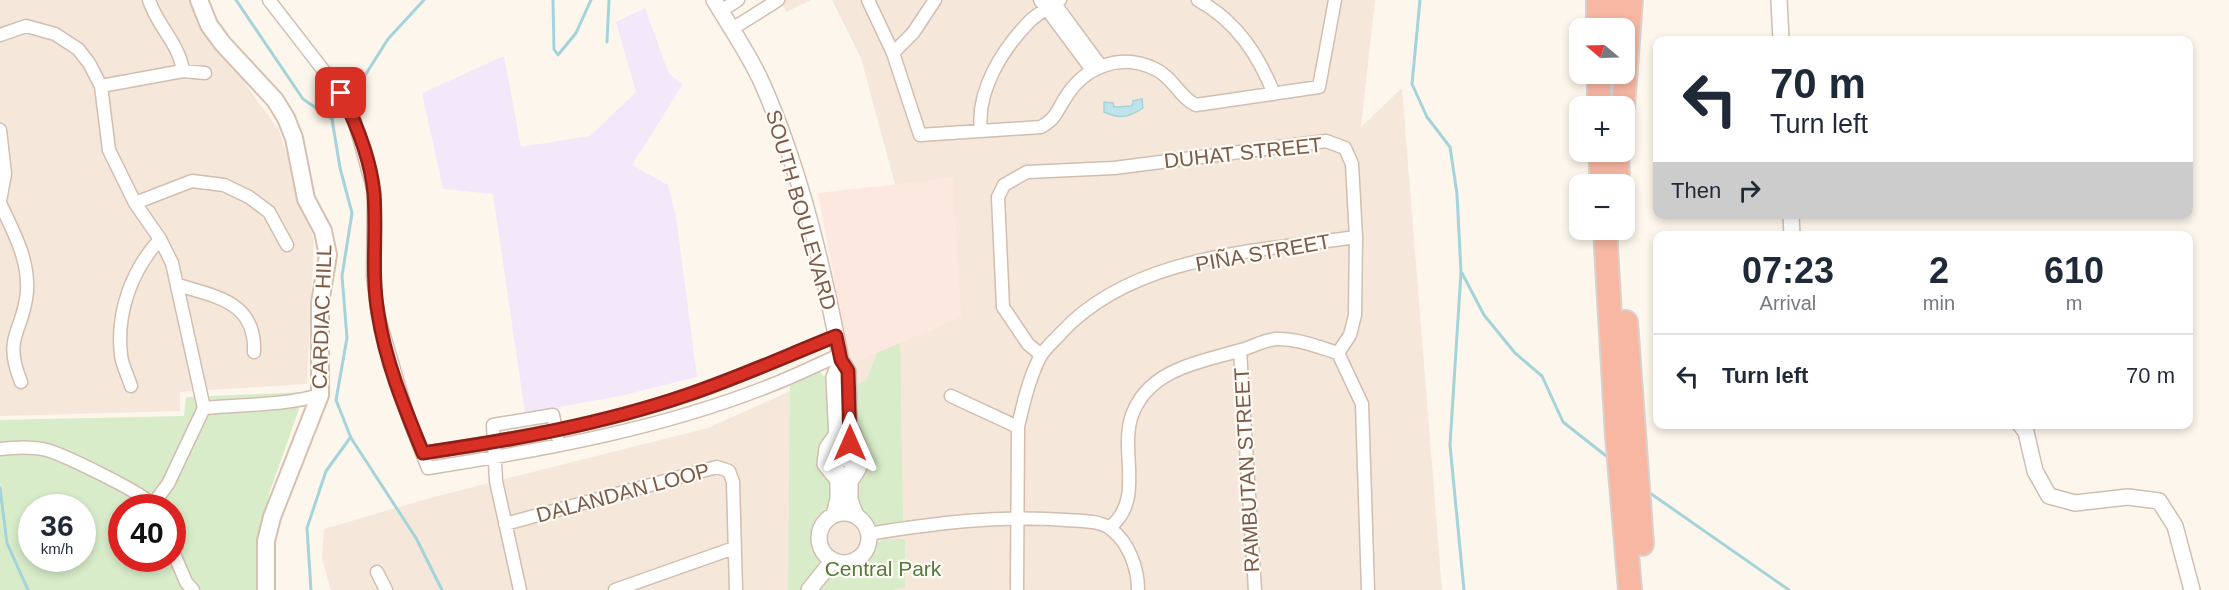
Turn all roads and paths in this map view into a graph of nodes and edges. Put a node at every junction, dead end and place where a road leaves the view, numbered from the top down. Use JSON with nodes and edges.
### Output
{"nodes":[{"id":1,"x":148,"y":0,"type":"edge"},
{"id":2,"x":199,"y":0,"type":"edge"},
{"id":3,"x":269,"y":0,"type":"edge"},
{"id":4,"x":738,"y":0,"type":"edge"},
{"id":5,"x":778,"y":0,"type":"edge"},
{"id":6,"x":868,"y":0,"type":"edge"},
{"id":7,"x":935,"y":0,"type":"edge"},
{"id":8,"x":1198,"y":0,"type":"edge"},
{"id":9,"x":1323,"y":0,"type":"edge"},
{"id":10,"x":1598,"y":0,"type":"edge"},
{"id":11,"x":1613,"y":0,"type":"edge"},
{"id":12,"x":1631,"y":0,"type":"edge"},
{"id":13,"x":1779,"y":0,"type":"edge"},
{"id":14,"x":1051,"y":3,"type":"edge"},
{"id":15,"x":1335,"y":5,"type":"edge"},
{"id":16,"x":717,"y":6,"type":"edge"},
{"id":17,"x":1598,"y":18,"type":"edge"},
{"id":18,"x":1614,"y":18,"type":"edge"},
{"id":19,"x":732,"y":29,"type":"junction"},
{"id":20,"x":0,"y":34,"type":"edge"},
{"id":21,"x":1781,"y":36,"type":"edge"},
{"id":22,"x":893,"y":53,"type":"junction"},
{"id":23,"x":1096,"y":68,"type":"junction"},
{"id":24,"x":183,"y":70,"type":"junction"},
{"id":25,"x":205,"y":73,"type":"dead end"},
{"id":26,"x":101,"y":86,"type":"junction"},
{"id":27,"x":1274,"y":94,"type":"junction"},
{"id":28,"x":1624,"y":96,"type":"edge"},
{"id":29,"x":0,"y":130,"type":"edge"},
{"id":30,"x":981,"y":130,"type":"junction"},
{"id":31,"x":0,"y":202,"type":"edge"},
{"id":32,"x":135,"y":203,"type":"junction"},
{"id":33,"x":1356,"y":237,"type":"junction"},
{"id":34,"x":160,"y":238,"type":"junction"},
{"id":35,"x":1606,"y":240,"type":"edge"},
{"id":36,"x":1620,"y":240,"type":"edge"},
{"id":37,"x":287,"y":245,"type":"dead end"},
{"id":38,"x":178,"y":285,"type":"junction"},
{"id":39,"x":836,"y":336,"type":"junction"},
{"id":40,"x":1240,"y":351,"type":"junction"},
{"id":41,"x":254,"y":352,"type":"dead end"},
{"id":42,"x":1338,"y":353,"type":"junction"},
{"id":43,"x":1041,"y":355,"type":"junction"},
{"id":44,"x":840,"y":358,"type":"junction"},
{"id":45,"x":21,"y":382,"type":"dead end"},
{"id":46,"x":131,"y":386,"type":"dead end"},
{"id":47,"x":320,"y":395,"type":"junction"},
{"id":48,"x":951,"y":396,"type":"dead end"},
{"id":49,"x":204,"y":408,"type":"junction"},
{"id":50,"x":1018,"y":427,"type":"junction"},
{"id":51,"x":555,"y":429,"type":"junction"},
{"id":52,"x":2024,"y":429,"type":"edge"},
{"id":53,"x":1626,"y":442,"type":"junction"},
{"id":54,"x":492,"y":443,"type":"junction"},
{"id":55,"x":559,"y":446,"type":"junction"},
{"id":56,"x":0,"y":449,"type":"edge"},
{"id":57,"x":423,"y":453,"type":"junction"},
{"id":58,"x":494,"y":458,"type":"junction"},
{"id":59,"x":844,"y":470,"type":"junction"},
{"id":60,"x":133,"y":494,"type":"edge"},
{"id":61,"x":161,"y":494,"type":"edge"},
{"id":62,"x":1631,"y":511,"type":"junction"},
{"id":63,"x":834,"y":515,"type":"junction"},
{"id":64,"x":856,"y":516,"type":"junction"},
{"id":65,"x":1018,"y":517,"type":"junction"},
{"id":66,"x":505,"y":524,"type":"junction"},
{"id":67,"x":1110,"y":527,"type":"junction"},
{"id":68,"x":868,"y":534,"type":"junction"},
{"id":69,"x":734,"y":548,"type":"junction"},
{"id":70,"x":833,"y":560,"type":"junction"},
{"id":71,"x":182,"y":572,"type":"edge"},
{"id":72,"x":377,"y":572,"type":"dead end"},
{"id":73,"x":192,"y":590,"type":"edge"},
{"id":74,"x":266,"y":590,"type":"edge"},
{"id":75,"x":386,"y":590,"type":"edge"},
{"id":76,"x":520,"y":590,"type":"edge"},
{"id":77,"x":615,"y":590,"type":"edge"},
{"id":78,"x":735,"y":590,"type":"edge"},
{"id":79,"x":809,"y":590,"type":"edge"},
{"id":80,"x":1017,"y":590,"type":"edge"},
{"id":81,"x":1138,"y":590,"type":"edge"},
{"id":82,"x":1255,"y":590,"type":"edge"},
{"id":83,"x":1368,"y":590,"type":"edge"},
{"id":84,"x":1630,"y":590,"type":"edge"},
{"id":85,"x":1646,"y":590,"type":"edge"},
{"id":86,"x":2192,"y":590,"type":"edge"}],
"edges":[{"from":1,"to":24,"type":"street"},
{"from":2,"to":47,"type":"main road","name":"CARDIAC HILL"},
{"from":3,"to":57,"type":"street"},
{"from":4,"to":16,"type":"street"},
{"from":5,"to":19,"type":"street"},
{"from":6,"to":22,"type":"street"},
{"from":7,"to":22,"type":"street"},
{"from":8,"to":27,"type":"street"},
{"from":9,"to":15,"type":"street"},
{"from":10,"to":17,"type":"highway"},
{"from":11,"to":18,"type":"highway"},
{"from":12,"to":28,"type":"highway"},
{"from":13,"to":21,"type":"street"},
{"from":14,"to":23,"type":"street"},
{"from":14,"to":30,"type":"street"},
{"from":15,"to":27,"type":"street"},
{"from":16,"to":19,"type":"street","name":"SOUTH BOULEVARD"},
{"from":19,"to":39,"type":"street","name":"SOUTH BOULEVARD"},
{"from":20,"to":26,"type":"street"},
{"from":22,"to":30,"type":"street"},
{"from":23,"to":27,"type":"street"},
{"from":23,"to":30,"type":"street"},
{"from":24,"to":25,"type":"street"},
{"from":24,"to":26,"type":"street"},
{"from":26,"to":32,"type":"street"},
{"from":29,"to":31,"type":"street"},
{"from":31,"to":45,"type":"street"},
{"from":32,"to":34,"type":"street"},
{"from":32,"to":37,"type":"street"},
{"from":33,"to":42,"type":"street","name":"DUHAT STREET"},
{"from":33,"to":43,"type":"street","name":"PIÑA STREET"},
{"from":33,"to":43,"type":"street","name":"DUHAT STREET"},
{"from":34,"to":38,"type":"street"},
{"from":34,"to":46,"type":"street"},
{"from":35,"to":53,"type":"highway"},
{"from":36,"to":53,"type":"highway"},
{"from":38,"to":41,"type":"street"},
{"from":38,"to":49,"type":"street"},
{"from":39,"to":44,"type":"street","name":"SOUTH BOULEVARD"},
{"from":39,"to":51,"type":"street"},
{"from":40,"to":42,"type":"street"},
{"from":40,"to":67,"type":"street"},
{"from":40,"to":82,"type":"street","name":"RAMBUTAN STREET"},
{"from":42,"to":83,"type":"street"},
{"from":43,"to":50,"type":"street","name":"PIÑA STREET"},
{"from":44,"to":55,"type":"street"},
{"from":44,"to":59,"type":"street","name":"SOUTH BOULEVARD"},
{"from":44,"to":59,"type":"street","name":"SOUTH BOULEVARD"},
{"from":47,"to":49,"type":"street"},
{"from":47,"to":74,"type":"main road","name":"CARDIAC HILL"},
{"from":48,"to":50,"type":"street"},
{"from":49,"to":61,"type":"street"},
{"from":50,"to":65,"type":"street","name":"PIÑA STREET"},
{"from":51,"to":54,"type":"street"},
{"from":51,"to":54,"type":"street"},
{"from":51,"to":55,"type":"street"},
{"from":52,"to":86,"type":"street"},
{"from":53,"to":62,"type":"highway"},
{"from":54,"to":57,"type":"street"},
{"from":54,"to":58,"type":"street"},
{"from":55,"to":58,"type":"street"},
{"from":56,"to":60,"type":"street"},
{"from":57,"to":58,"type":"street"},
{"from":58,"to":66,"type":"street"},
{"from":59,"to":63,"type":"street","name":"SOUTH BOULEVARD"},
{"from":59,"to":64,"type":"street","name":"SOUTH BOULEVARD"},
{"from":62,"to":84,"type":"highway"},
{"from":62,"to":85,"type":"highway"},
{"from":63,"to":64,"type":"street"},
{"from":63,"to":70,"type":"street"},
{"from":64,"to":68,"type":"street"},
{"from":65,"to":67,"type":"street"},
{"from":65,"to":68,"type":"street"},
{"from":65,"to":80,"type":"street","name":"PIÑA STREET"},
{"from":66,"to":69,"type":"street","name":"DALANDAN LOOP"},
{"from":66,"to":76,"type":"street"},
{"from":67,"to":81,"type":"street"},
{"from":68,"to":70,"type":"street"},
{"from":69,"to":77,"type":"street"},
{"from":69,"to":78,"type":"street","name":"DALANDAN LOOP"},
{"from":70,"to":79,"type":"street"},
{"from":71,"to":73,"type":"street"},
{"from":72,"to":75,"type":"street"}]}
